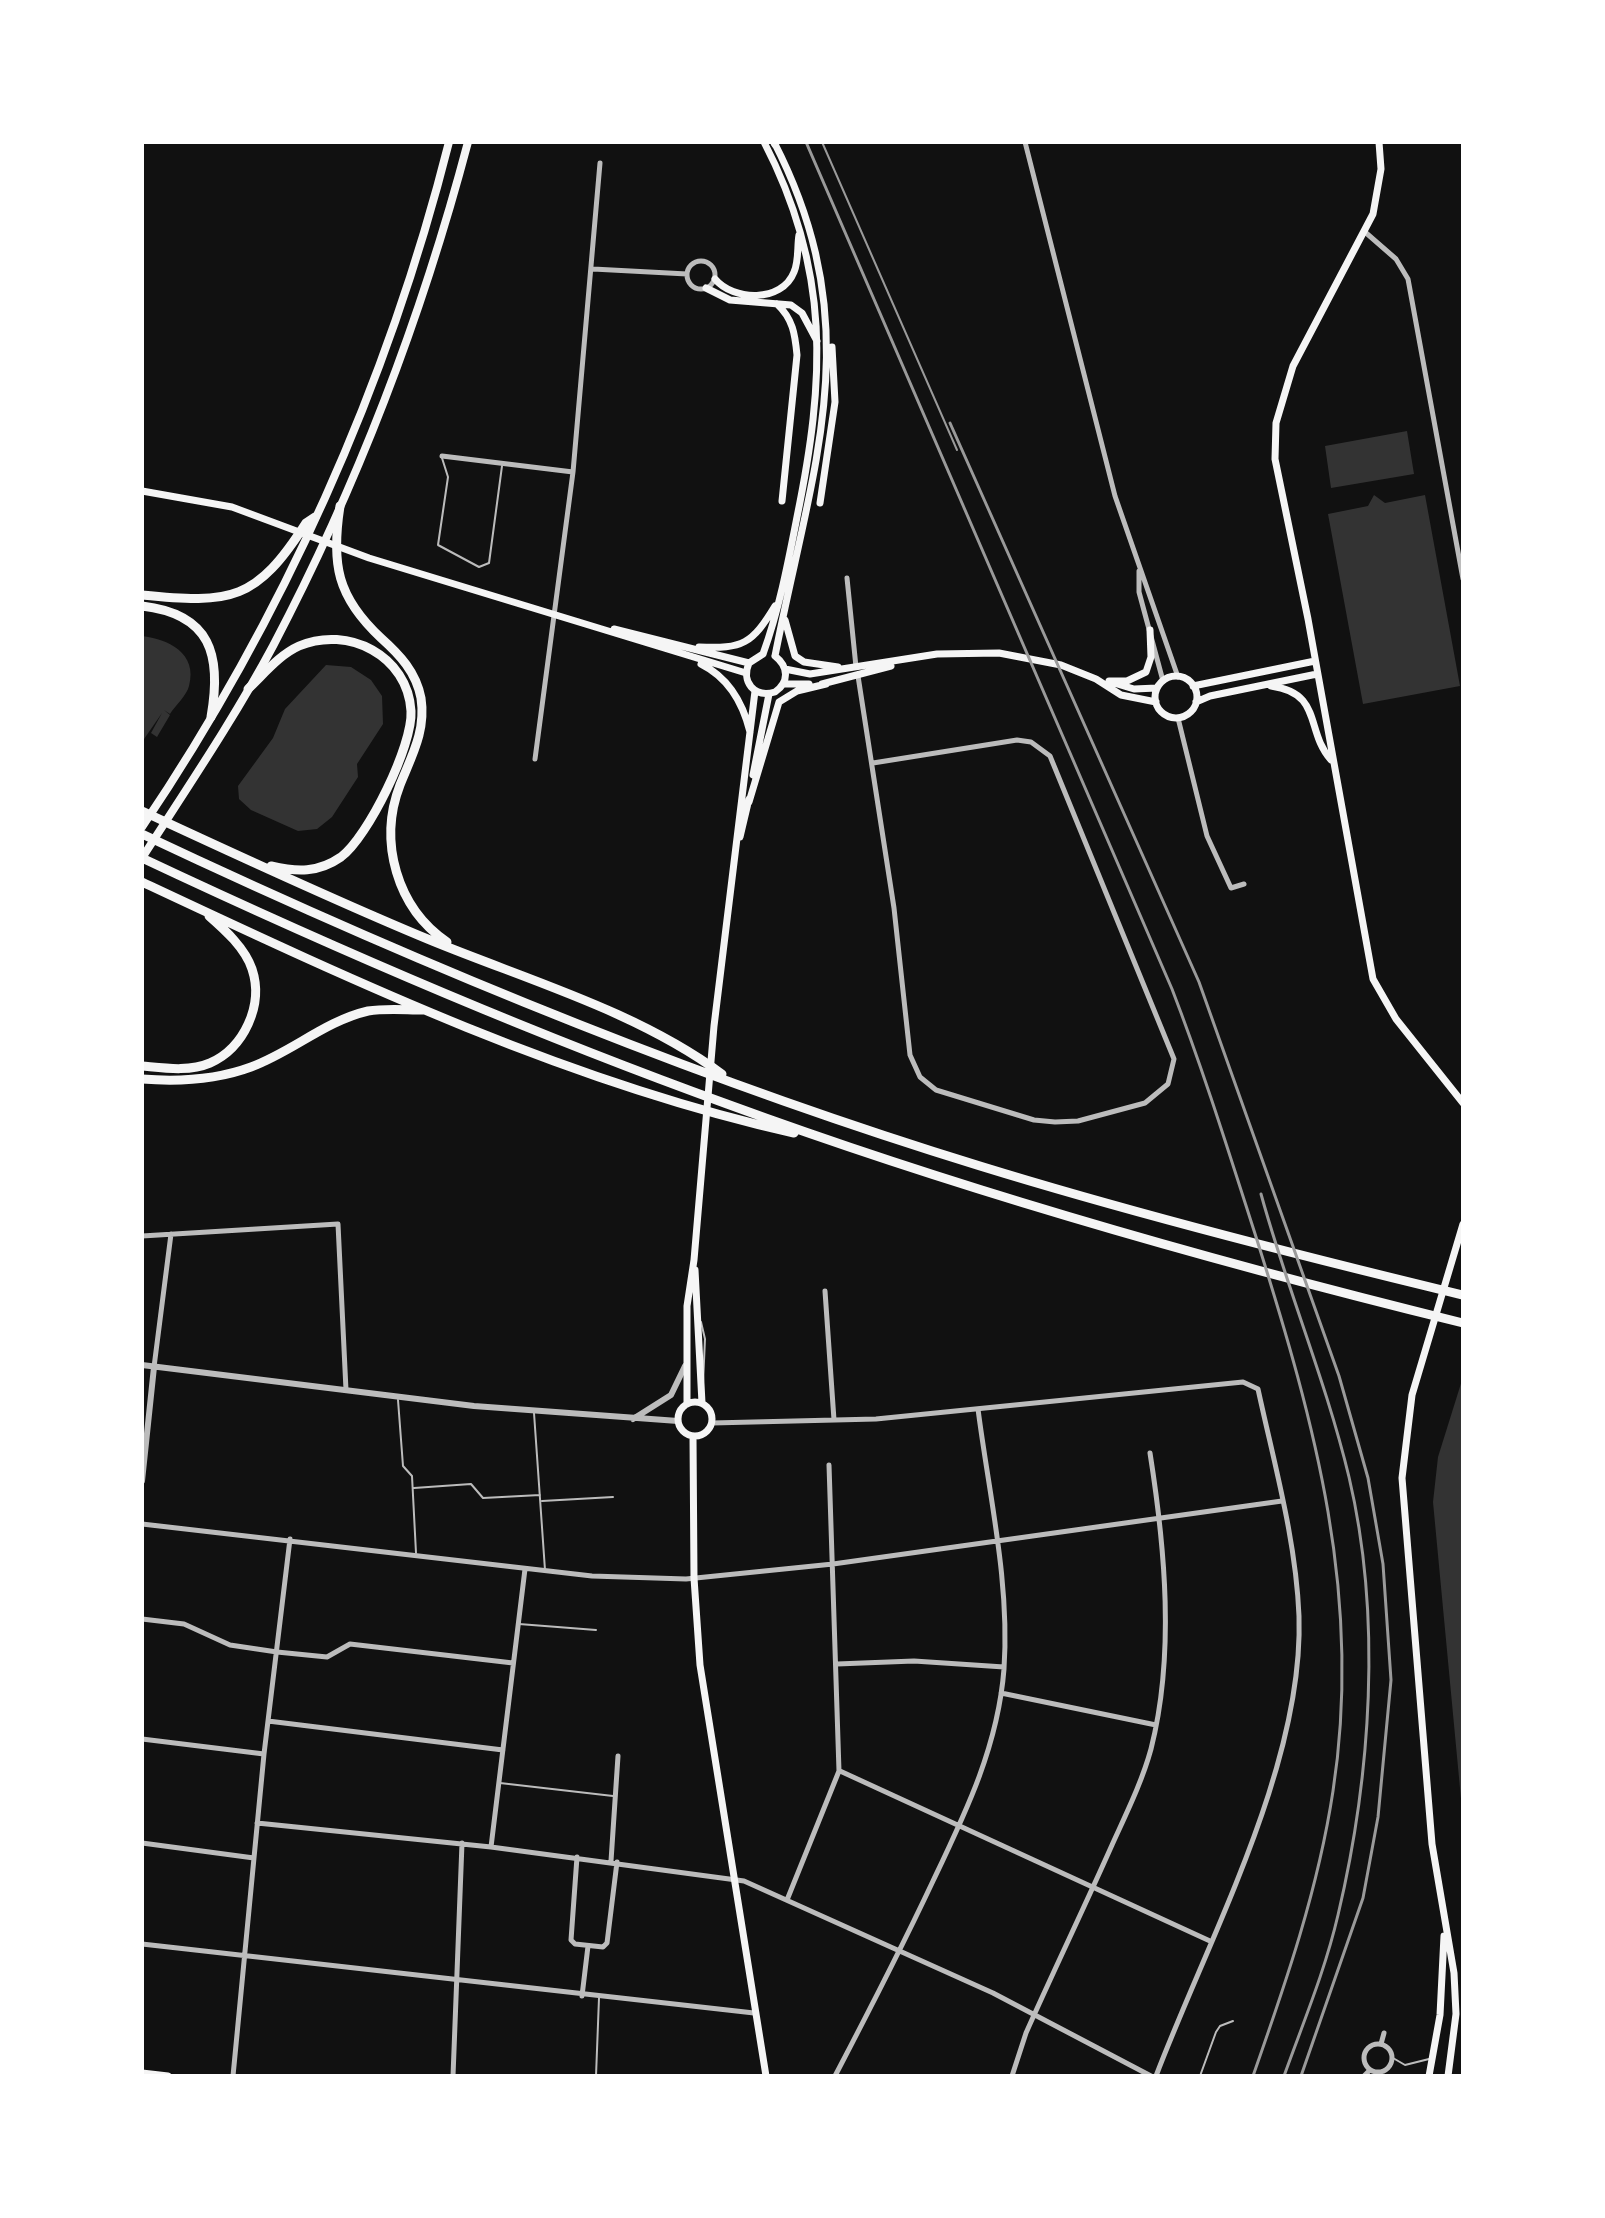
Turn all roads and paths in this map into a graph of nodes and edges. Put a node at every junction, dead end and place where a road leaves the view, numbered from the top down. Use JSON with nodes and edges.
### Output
{"nodes":[{"id":1,"x":449,"y":142,"type":"edge"},
{"id":2,"x":468,"y":142,"type":"edge"},
{"id":3,"x":475,"y":142,"type":"edge"},
{"id":4,"x":764,"y":142,"type":"edge"},
{"id":5,"x":1025,"y":142,"type":"edge"},
{"id":6,"x":1379,"y":142,"type":"edge"},
{"id":7,"x":775,"y":143,"type":"edge"},
{"id":8,"x":464,"y":158,"type":"junction"},
{"id":9,"x":600,"y":163,"type":"dead end"},
{"id":10,"x":1365,"y":232,"type":"junction"},
{"id":11,"x":800,"y":233,"type":"junction"},
{"id":12,"x":593,"y":269,"type":"junction"},
{"id":13,"x":687,"y":274,"type":"junction"},
{"id":14,"x":715,"y":279,"type":"junction"},
{"id":15,"x":706,"y":288,"type":"junction"},
{"id":16,"x":777,"y":304,"type":"junction"},
{"id":17,"x":827,"y":315,"type":"junction"},
{"id":18,"x":818,"y":345,"type":"junction"},
{"id":19,"x":442,"y":456,"type":"joint"},
{"id":20,"x":502,"y":464,"type":"junction"},
{"id":21,"x":573,"y":472,"type":"junction"},
{"id":22,"x":142,"y":491,"type":"edge"},
{"id":23,"x":782,"y":501,"type":"dead end"},
{"id":24,"x":820,"y":503,"type":"dead end"},
{"id":25,"x":340,"y":506,"type":"joint"},
{"id":26,"x":311,"y":522,"type":"joint"},
{"id":27,"x":332,"y":531,"type":"junction"},
{"id":28,"x":298,"y":542,"type":"junction"},
{"id":29,"x":1139,"y":570,"type":"junction"},
{"id":30,"x":847,"y":578,"type":"dead end"},
{"id":31,"x":1463,"y":579,"type":"edge"},
{"id":32,"x":142,"y":595,"type":"edge"},
{"id":33,"x":778,"y":600,"type":"junction"},
{"id":34,"x":142,"y":606,"type":"edge"},
{"id":35,"x":555,"y":615,"type":"junction"},
{"id":36,"x":784,"y":617,"type":"junction"},
{"id":37,"x":576,"y":621,"type":"junction"},
{"id":38,"x":1150,"y":630,"type":"junction"},
{"id":39,"x":688,"y":647,"type":"junction"},
{"id":40,"x":676,"y":654,"type":"junction"},
{"id":41,"x":763,"y":654,"type":"junction"},
{"id":42,"x":775,"y":656,"type":"junction"},
{"id":43,"x":912,"y":659,"type":"junction"},
{"id":44,"x":1315,"y":661,"type":"junction"},
{"id":45,"x":749,"y":663,"type":"junction"},
{"id":46,"x":852,"y":667,"type":"junction"},
{"id":47,"x":785,"y":669,"type":"junction"},
{"id":48,"x":746,"y":673,"type":"junction"},
{"id":49,"x":1317,"y":674,"type":"junction"},
{"id":50,"x":858,"y":676,"type":"junction"},
{"id":51,"x":1178,"y":677,"type":"junction"},
{"id":52,"x":1096,"y":679,"type":"junction"},
{"id":53,"x":1109,"y":681,"type":"junction"},
{"id":54,"x":784,"y":684,"type":"junction"},
{"id":55,"x":826,"y":684,"type":"junction"},
{"id":56,"x":1160,"y":684,"type":"junction"},
{"id":57,"x":1265,"y":685,"type":"junction"},
{"id":58,"x":1193,"y":686,"type":"junction"},
{"id":59,"x":248,"y":689,"type":"junction"},
{"id":60,"x":755,"y":691,"type":"junction"},
{"id":61,"x":769,"y":694,"type":"junction"},
{"id":62,"x":1156,"y":702,"type":"junction"},
{"id":63,"x":1196,"y":702,"type":"junction"},
{"id":64,"x":211,"y":717,"type":"junction"},
{"id":65,"x":1178,"y":718,"type":"junction"},
{"id":66,"x":751,"y":736,"type":"junction"},
{"id":67,"x":535,"y":759,"type":"dead end"},
{"id":68,"x":1332,"y":761,"type":"junction"},
{"id":69,"x":873,"y":763,"type":"junction"},
{"id":70,"x":749,"y":802,"type":"junction"},
{"id":71,"x":142,"y":811,"type":"edge"},
{"id":72,"x":142,"y":827,"type":"edge"},
{"id":73,"x":142,"y":834,"type":"edge"},
{"id":74,"x":739,"y":840,"type":"junction"},
{"id":75,"x":142,"y":858,"type":"edge"},
{"id":76,"x":256,"y":863,"type":"junction"},
{"id":77,"x":146,"y":884,"type":"edge"},
{"id":78,"x":1244,"y":884,"type":"dead end"},
{"id":79,"x":200,"y":909,"type":"junction"},
{"id":80,"x":467,"y":955,"type":"junction"},
{"id":81,"x":431,"y":1010,"type":"junction"},
{"id":82,"x":142,"y":1066,"type":"edge"},
{"id":83,"x":142,"y":1079,"type":"edge"},
{"id":84,"x":731,"y":1080,"type":"junction"},
{"id":85,"x":1463,"y":1103,"type":"edge"},
{"id":86,"x":843,"y":1143,"type":"junction"},
{"id":87,"x":1463,"y":1224,"type":"edge"},
{"id":88,"x":171,"y":1234,"type":"junction"},
{"id":89,"x":142,"y":1236,"type":"edge"},
{"id":90,"x":694,"y":1260,"type":"junction"},
{"id":91,"x":825,"y":1291,"type":"dead end"},
{"id":92,"x":1463,"y":1295,"type":"edge"},
{"id":93,"x":1463,"y":1323,"type":"edge"},
{"id":94,"x":686,"y":1359,"type":"junction"},
{"id":95,"x":142,"y":1365,"type":"edge"},
{"id":96,"x":154,"y":1367,"type":"junction"},
{"id":97,"x":346,"y":1390,"type":"junction"},
{"id":98,"x":397,"y":1398,"type":"junction"},
{"id":99,"x":702,"y":1403,"type":"junction"},
{"id":100,"x":687,"y":1404,"type":"junction"},
{"id":101,"x":978,"y":1409,"type":"junction"},
{"id":102,"x":534,"y":1411,"type":"junction"},
{"id":103,"x":632,"y":1419,"type":"junction"},
{"id":104,"x":834,"y":1420,"type":"junction"},
{"id":105,"x":678,"y":1421,"type":"junction"},
{"id":106,"x":712,"y":1423,"type":"junction"},
{"id":107,"x":693,"y":1436,"type":"junction"},
{"id":108,"x":1150,"y":1453,"type":"dead end"},
{"id":109,"x":829,"y":1465,"type":"dead end"},
{"id":110,"x":142,"y":1481,"type":"edge"},
{"id":111,"x":413,"y":1488,"type":"junction"},
{"id":112,"x":541,"y":1495,"type":"junction"},
{"id":113,"x":613,"y":1497,"type":"dead end"},
{"id":114,"x":1282,"y":1501,"type":"junction"},
{"id":115,"x":541,"y":1502,"type":"junction"},
{"id":116,"x":1160,"y":1519,"type":"junction"},
{"id":117,"x":142,"y":1524,"type":"edge"},
{"id":118,"x":290,"y":1539,"type":"junction"},
{"id":119,"x":996,"y":1541,"type":"junction"},
{"id":120,"x":416,"y":1554,"type":"junction"},
{"id":121,"x":833,"y":1564,"type":"junction"},
{"id":122,"x":525,"y":1569,"type":"junction"},
{"id":123,"x":545,"y":1571,"type":"junction"},
{"id":124,"x":694,"y":1578,"type":"junction"},
{"id":125,"x":142,"y":1619,"type":"edge"},
{"id":126,"x":518,"y":1623,"type":"junction"},
{"id":127,"x":596,"y":1630,"type":"dead end"},
{"id":128,"x":277,"y":1652,"type":"junction"},
{"id":129,"x":513,"y":1663,"type":"junction"},
{"id":130,"x":837,"y":1664,"type":"junction"},
{"id":131,"x":1004,"y":1667,"type":"junction"},
{"id":132,"x":1001,"y":1693,"type":"junction"},
{"id":133,"x":268,"y":1721,"type":"junction"},
{"id":134,"x":1156,"y":1725,"type":"junction"},
{"id":135,"x":142,"y":1739,"type":"edge"},
{"id":136,"x":503,"y":1750,"type":"junction"},
{"id":137,"x":264,"y":1754,"type":"junction"},
{"id":138,"x":618,"y":1756,"type":"dead end"},
{"id":139,"x":839,"y":1771,"type":"junction"},
{"id":140,"x":499,"y":1783,"type":"junction"},
{"id":141,"x":615,"y":1796,"type":"junction"},
{"id":142,"x":257,"y":1823,"type":"junction"},
{"id":143,"x":959,"y":1827,"type":"junction"},
{"id":144,"x":142,"y":1843,"type":"edge"},
{"id":145,"x":462,"y":1843,"type":"junction"},
{"id":146,"x":491,"y":1847,"type":"junction"},
{"id":147,"x":577,"y":1857,"type":"junction"},
{"id":148,"x":254,"y":1858,"type":"junction"},
{"id":149,"x":614,"y":1861,"type":"junction"},
{"id":150,"x":737,"y":1880,"type":"junction"},
{"id":151,"x":1093,"y":1887,"type":"junction"},
{"id":152,"x":787,"y":1900,"type":"junction"},
{"id":153,"x":1444,"y":1922,"type":"junction"},
{"id":154,"x":1210,"y":1941,"type":"junction"},
{"id":155,"x":142,"y":1944,"type":"edge"},
{"id":156,"x":588,"y":1946,"type":"junction"},
{"id":157,"x":901,"y":1950,"type":"junction"},
{"id":158,"x":245,"y":1958,"type":"junction"},
{"id":159,"x":455,"y":1981,"type":"junction"},
{"id":160,"x":582,"y":1996,"type":"junction"},
{"id":161,"x":599,"y":1998,"type":"junction"},
{"id":162,"x":754,"y":2013,"type":"junction"},
{"id":163,"x":1034,"y":2015,"type":"junction"},
{"id":164,"x":1233,"y":2021,"type":"dead end"},
{"id":165,"x":1384,"y":2033,"type":"dead end"},
{"id":166,"x":1381,"y":2044,"type":"junction"},
{"id":167,"x":1433,"y":2056,"type":"junction"},
{"id":168,"x":1393,"y":2058,"type":"junction"},
{"id":169,"x":1370,"y":2070,"type":"junction"},
{"id":170,"x":142,"y":2073,"type":"edge"},
{"id":171,"x":168,"y":2076,"type":"edge"},
{"id":172,"x":233,"y":2076,"type":"edge"},
{"id":173,"x":453,"y":2076,"type":"edge"},
{"id":174,"x":596,"y":2076,"type":"edge"},
{"id":175,"x":766,"y":2076,"type":"edge"},
{"id":176,"x":835,"y":2076,"type":"edge"},
{"id":177,"x":1012,"y":2076,"type":"edge"},
{"id":178,"x":1153,"y":2076,"type":"edge"},
{"id":179,"x":1200,"y":2076,"type":"edge"},
{"id":180,"x":1364,"y":2076,"type":"edge"},
{"id":181,"x":1429,"y":2076,"type":"edge"},
{"id":182,"x":1448,"y":2076,"type":"edge"}],
"edges":[{"from":1,"to":26,"type":"highway"},
{"from":2,"to":8,"type":"highway"},
{"from":3,"to":8,"type":"highway"},
{"from":4,"to":11,"type":"main road"},
{"from":5,"to":29,"type":"street"},
{"from":6,"to":10,"type":"main road"},
{"from":7,"to":17,"type":"main road"},
{"from":8,"to":25,"type":"highway"},
{"from":9,"to":12,"type":"street"},
{"from":10,"to":31,"type":"street"},
{"from":10,"to":44,"type":"main road"},
{"from":11,"to":14,"type":"main road"},
{"from":11,"to":18,"type":"main road"},
{"from":12,"to":13,"type":"street"},
{"from":12,"to":21,"type":"street"},
{"from":13,"to":14,"type":"street"},
{"from":13,"to":15,"type":"street"},
{"from":14,"to":15,"type":"street"},
{"from":15,"to":16,"type":"main road"},
{"from":16,"to":18,"type":"main road"},
{"from":16,"to":23,"type":"main road"},
{"from":17,"to":24,"type":"main road"},
{"from":17,"to":36,"type":"main road"},
{"from":18,"to":33,"type":"main road"},
{"from":19,"to":20,"type":"street"},
{"from":19,"to":20,"type":"lane"},
{"from":20,"to":21,"type":"street"},
{"from":21,"to":35,"type":"street"},
{"from":22,"to":35,"type":"main road"},
{"from":25,"to":27,"type":"highway"},
{"from":26,"to":28,"type":"highway"},
{"from":27,"to":59,"type":"highway"},
{"from":27,"to":80,"type":"highway"},
{"from":28,"to":32,"type":"highway"},
{"from":28,"to":64,"type":"highway"},
{"from":29,"to":38,"type":"street"},
{"from":29,"to":51,"type":"street"},
{"from":30,"to":46,"type":"street"},
{"from":33,"to":39,"type":"main road"},
{"from":33,"to":41,"type":"main road"},
{"from":34,"to":64,"type":"highway"},
{"from":35,"to":37,"type":"main road"},
{"from":35,"to":67,"type":"street"},
{"from":36,"to":42,"type":"main road"},
{"from":36,"to":46,"type":"main road"},
{"from":37,"to":39,"type":"main road"},
{"from":37,"to":40,"type":"main road"},
{"from":38,"to":53,"type":"main road"},
{"from":38,"to":56,"type":"street"},
{"from":39,"to":45,"type":"main road"},
{"from":40,"to":48,"type":"main road"},
{"from":40,"to":66,"type":"main road"},
{"from":41,"to":42,"type":"main road"},
{"from":41,"to":45,"type":"main road"},
{"from":42,"to":47,"type":"main road"},
{"from":43,"to":46,"type":"main road"},
{"from":43,"to":50,"type":"main road"},
{"from":43,"to":52,"type":"main road"},
{"from":44,"to":49,"type":"main road"},
{"from":44,"to":58,"type":"main road"},
{"from":45,"to":48,"type":"main road"},
{"from":46,"to":47,"type":"main road"},
{"from":47,"to":54,"type":"main road"},
{"from":48,"to":60,"type":"main road"},
{"from":49,"to":57,"type":"main road"},
{"from":49,"to":68,"type":"main road"},
{"from":50,"to":55,"type":"main road"},
{"from":50,"to":69,"type":"street"},
{"from":51,"to":56,"type":"main road"},
{"from":51,"to":58,"type":"main road"},
{"from":52,"to":53,"type":"main road"},
{"from":52,"to":62,"type":"main road"},
{"from":53,"to":56,"type":"main road"},
{"from":54,"to":55,"type":"main road"},
{"from":54,"to":61,"type":"main road"},
{"from":55,"to":70,"type":"main road"},
{"from":56,"to":62,"type":"main road"},
{"from":57,"to":63,"type":"main road"},
{"from":57,"to":68,"type":"main road"},
{"from":58,"to":63,"type":"main road"},
{"from":59,"to":75,"type":"highway"},
{"from":59,"to":76,"type":"highway"},
{"from":60,"to":61,"type":"main road"},
{"from":60,"to":66,"type":"main road"},
{"from":61,"to":70,"type":"main road"},
{"from":62,"to":65,"type":"main road"},
{"from":63,"to":65,"type":"main road"},
{"from":64,"to":72,"type":"highway"},
{"from":65,"to":78,"type":"street"},
{"from":66,"to":74,"type":"main road"},
{"from":68,"to":85,"type":"main road"},
{"from":69,"to":69,"type":"street"},
{"from":70,"to":74,"type":"main road"},
{"from":71,"to":76,"type":"highway"},
{"from":73,"to":84,"type":"highway"},
{"from":74,"to":90,"type":"main road"},
{"from":75,"to":86,"type":"highway"},
{"from":76,"to":80,"type":"highway"},
{"from":77,"to":79,"type":"highway"},
{"from":79,"to":81,"type":"highway"},
{"from":79,"to":82,"type":"highway"},
{"from":80,"to":84,"type":"highway"},
{"from":81,"to":83,"type":"highway"},
{"from":81,"to":86,"type":"highway"},
{"from":84,"to":92,"type":"highway"},
{"from":86,"to":93,"type":"highway"},
{"from":87,"to":153,"type":"main road"},
{"from":88,"to":89,"type":"street"},
{"from":88,"to":96,"type":"street"},
{"from":88,"to":97,"type":"street"},
{"from":90,"to":94,"type":"main road"},
{"from":90,"to":99,"type":"main road"},
{"from":91,"to":104,"type":"street"},
{"from":94,"to":100,"type":"main road"},
{"from":94,"to":103,"type":"street"},
{"from":95,"to":96,"type":"street"},
{"from":96,"to":97,"type":"street"},
{"from":96,"to":110,"type":"street"},
{"from":97,"to":98,"type":"street"},
{"from":98,"to":102,"type":"street"},
{"from":98,"to":111,"type":"lane"},
{"from":99,"to":100,"type":"main road"},
{"from":99,"to":106,"type":"main road"},
{"from":100,"to":105,"type":"main road"},
{"from":101,"to":104,"type":"street"},
{"from":101,"to":114,"type":"street"},
{"from":101,"to":119,"type":"street"},
{"from":102,"to":103,"type":"street"},
{"from":102,"to":112,"type":"lane"},
{"from":103,"to":105,"type":"street"},
{"from":104,"to":106,"type":"street"},
{"from":105,"to":107,"type":"main road"},
{"from":106,"to":107,"type":"main road"},
{"from":107,"to":124,"type":"main road"},
{"from":108,"to":116,"type":"street"},
{"from":109,"to":121,"type":"street"},
{"from":111,"to":112,"type":"lane"},
{"from":111,"to":120,"type":"lane"},
{"from":112,"to":115,"type":"lane"},
{"from":113,"to":115,"type":"lane"},
{"from":114,"to":116,"type":"street"},
{"from":114,"to":154,"type":"street"},
{"from":115,"to":123,"type":"lane"},
{"from":116,"to":119,"type":"street"},
{"from":116,"to":134,"type":"street"},
{"from":117,"to":118,"type":"street"},
{"from":118,"to":120,"type":"street"},
{"from":118,"to":128,"type":"street"},
{"from":119,"to":121,"type":"street"},
{"from":119,"to":131,"type":"street"},
{"from":120,"to":122,"type":"street"},
{"from":121,"to":124,"type":"street"},
{"from":121,"to":130,"type":"street"},
{"from":122,"to":123,"type":"street"},
{"from":122,"to":126,"type":"street"},
{"from":123,"to":124,"type":"street"},
{"from":124,"to":150,"type":"main road"},
{"from":125,"to":128,"type":"street"},
{"from":126,"to":127,"type":"lane"},
{"from":126,"to":129,"type":"street"},
{"from":128,"to":129,"type":"street"},
{"from":128,"to":133,"type":"street"},
{"from":129,"to":136,"type":"street"},
{"from":130,"to":131,"type":"street"},
{"from":130,"to":139,"type":"street"},
{"from":131,"to":132,"type":"street"},
{"from":132,"to":134,"type":"street"},
{"from":132,"to":143,"type":"street"},
{"from":133,"to":136,"type":"street"},
{"from":133,"to":137,"type":"street"},
{"from":134,"to":151,"type":"street"},
{"from":135,"to":137,"type":"street"},
{"from":136,"to":140,"type":"street"},
{"from":137,"to":142,"type":"street"},
{"from":138,"to":141,"type":"street"},
{"from":139,"to":143,"type":"street"},
{"from":139,"to":152,"type":"street"},
{"from":140,"to":141,"type":"lane"},
{"from":140,"to":146,"type":"street"},
{"from":141,"to":149,"type":"street"},
{"from":142,"to":145,"type":"street"},
{"from":142,"to":148,"type":"street"},
{"from":143,"to":151,"type":"street"},
{"from":143,"to":157,"type":"street"},
{"from":144,"to":148,"type":"street"},
{"from":145,"to":146,"type":"street"},
{"from":145,"to":159,"type":"street"},
{"from":146,"to":147,"type":"street"},
{"from":147,"to":149,"type":"street"},
{"from":147,"to":156,"type":"street"},
{"from":148,"to":158,"type":"street"},
{"from":149,"to":150,"type":"street"},
{"from":149,"to":156,"type":"street"},
{"from":150,"to":152,"type":"street"},
{"from":150,"to":162,"type":"main road"},
{"from":151,"to":154,"type":"street"},
{"from":151,"to":163,"type":"street"},
{"from":152,"to":157,"type":"street"},
{"from":153,"to":167,"type":"main road"},
{"from":153,"to":182,"type":"main road"},
{"from":154,"to":178,"type":"street"},
{"from":155,"to":158,"type":"street"},
{"from":156,"to":160,"type":"street"},
{"from":157,"to":163,"type":"street"},
{"from":157,"to":176,"type":"street"},
{"from":158,"to":159,"type":"street"},
{"from":158,"to":172,"type":"street"},
{"from":159,"to":160,"type":"street"},
{"from":159,"to":173,"type":"street"},
{"from":160,"to":161,"type":"street"},
{"from":161,"to":162,"type":"street"},
{"from":161,"to":174,"type":"lane"},
{"from":162,"to":175,"type":"main road"},
{"from":163,"to":177,"type":"street"},
{"from":163,"to":178,"type":"street"},
{"from":164,"to":179,"type":"lane"},
{"from":165,"to":166,"type":"street"},
{"from":166,"to":168,"type":"street"},
{"from":166,"to":169,"type":"street"},
{"from":167,"to":168,"type":"lane"},
{"from":167,"to":181,"type":"main road"},
{"from":168,"to":169,"type":"street"},
{"from":169,"to":180,"type":"street"},
{"from":170,"to":171,"type":"main road"}]}
